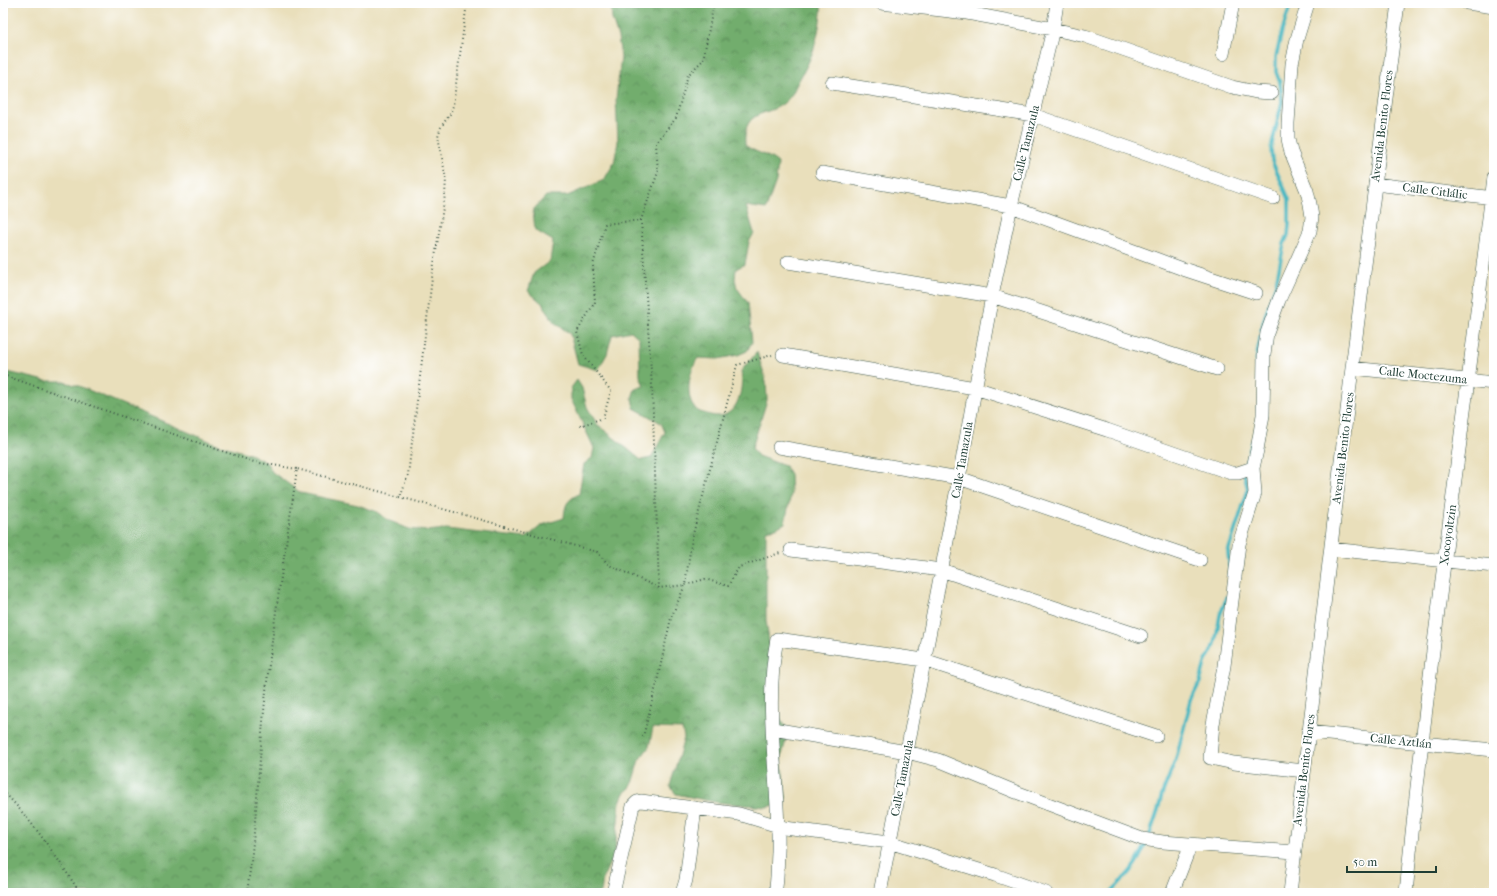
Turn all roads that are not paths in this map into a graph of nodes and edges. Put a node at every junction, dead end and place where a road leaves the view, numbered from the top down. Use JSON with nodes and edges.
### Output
{"nodes":[{"id":1,"x":881,"y":3,"type":"edge"},
{"id":2,"x":1057,"y":3,"type":"edge"},
{"id":3,"x":1233,"y":3,"type":"edge"},
{"id":4,"x":1308,"y":3,"type":"edge"},
{"id":5,"x":1398,"y":3,"type":"edge"},
{"id":6,"x":1467,"y":3,"type":"edge"},
{"id":7,"x":1494,"y":6,"type":"edge"},
{"id":8,"x":1053,"y":29,"type":"junction"},
{"id":9,"x":1223,"y":54,"type":"dead end"},
{"id":10,"x":832,"y":83,"type":"dead end"},
{"id":11,"x":1272,"y":93,"type":"dead end"},
{"id":12,"x":1033,"y":115,"type":"junction"},
{"id":13,"x":822,"y":173,"type":"dead end"},
{"id":14,"x":1494,"y":177,"type":"edge"},
{"id":15,"x":1375,"y":184,"type":"junction"},
{"id":16,"x":1273,"y":198,"type":"dead end"},
{"id":17,"x":1493,"y":198,"type":"edge"},
{"id":18,"x":1011,"y":206,"type":"junction"},
{"id":19,"x":788,"y":262,"type":"dead end"},
{"id":20,"x":1256,"y":292,"type":"dead end"},
{"id":21,"x":992,"y":296,"type":"junction"},
{"id":22,"x":783,"y":355,"type":"road end"},
{"id":23,"x":1352,"y":368,"type":"junction"},
{"id":24,"x":1217,"y":369,"type":"dead end"},
{"id":25,"x":1469,"y":380,"type":"junction"},
{"id":26,"x":1494,"y":383,"type":"edge"},
{"id":27,"x":975,"y":388,"type":"junction"},
{"id":28,"x":779,"y":447,"type":"dead end"},
{"id":29,"x":1253,"y":468,"type":"junction"},
{"id":30,"x":959,"y":478,"type":"junction"},
{"id":31,"x":1331,"y":549,"type":"junction"},
{"id":32,"x":791,"y":550,"type":"road end"},
{"id":33,"x":1200,"y":560,"type":"dead end"},
{"id":34,"x":1444,"y":560,"type":"junction"},
{"id":35,"x":1494,"y":566,"type":"edge"},
{"id":36,"x":941,"y":570,"type":"junction"},
{"id":37,"x":1141,"y":636,"type":"dead end"},
{"id":38,"x":924,"y":660,"type":"junction"},
{"id":39,"x":773,"y":729,"type":"junction"},
{"id":40,"x":1308,"y":732,"type":"junction"},
{"id":41,"x":1156,"y":736,"type":"dead end"},
{"id":42,"x":1421,"y":742,"type":"junction"},
{"id":43,"x":1494,"y":750,"type":"edge"},
{"id":44,"x":907,"y":752,"type":"junction"},
{"id":45,"x":1304,"y":771,"type":"junction"},
{"id":46,"x":695,"y":808,"type":"junction"},
{"id":47,"x":778,"y":826,"type":"junction"},
{"id":48,"x":889,"y":842,"type":"junction"},
{"id":49,"x":1191,"y":844,"type":"junction"},
{"id":50,"x":1294,"y":852,"type":"junction"},
{"id":51,"x":615,"y":893,"type":"edge"},
{"id":52,"x":682,"y":893,"type":"edge"},
{"id":53,"x":775,"y":893,"type":"edge"},
{"id":54,"x":880,"y":893,"type":"edge"},
{"id":55,"x":1046,"y":893,"type":"edge"},
{"id":56,"x":1172,"y":893,"type":"edge"},
{"id":57,"x":1290,"y":893,"type":"edge"},
{"id":58,"x":1406,"y":893,"type":"edge"}],
"edges":[{"from":1,"to":8,"type":"street"},
{"from":2,"to":8,"type":"street","name":"Calle Tamazula"},
{"from":3,"to":9,"type":"street"},
{"from":4,"to":29,"type":"street"},
{"from":5,"to":15,"type":"street","name":"Avenida Benito Flores"},
{"from":6,"to":7,"type":"street"},
{"from":8,"to":11,"type":"street"},
{"from":8,"to":12,"type":"street","name":"Calle Tamazula"},
{"from":10,"to":12,"type":"street"},
{"from":12,"to":16,"type":"street"},
{"from":12,"to":18,"type":"street","name":"Calle Tamazula"},
{"from":13,"to":18,"type":"street"},
{"from":14,"to":17,"type":"street","name":"Xocoyoltzin"},
{"from":15,"to":17,"type":"street","name":"Calle Citlálic"},
{"from":15,"to":23,"type":"street","name":"Avenida Benito Flores"},
{"from":17,"to":25,"type":"street","name":"Xocoyoltzin"},
{"from":18,"to":20,"type":"street"},
{"from":18,"to":21,"type":"street","name":"Calle Tamazula"},
{"from":19,"to":21,"type":"street"},
{"from":21,"to":24,"type":"street"},
{"from":21,"to":27,"type":"street","name":"Calle Tamazula"},
{"from":22,"to":27,"type":"street"},
{"from":23,"to":25,"type":"street","name":"Calle Moctezuma"},
{"from":23,"to":31,"type":"street","name":"Avenida Benito Flores"},
{"from":25,"to":26,"type":"street","name":"Calle Moctezuma"},
{"from":25,"to":34,"type":"street","name":"Xocoyoltzin"},
{"from":27,"to":29,"type":"street"},
{"from":27,"to":30,"type":"street","name":"Calle Tamazula"},
{"from":28,"to":30,"type":"street"},
{"from":29,"to":45,"type":"street"},
{"from":30,"to":33,"type":"street"},
{"from":30,"to":36,"type":"street","name":"Calle Tamazula"},
{"from":31,"to":34,"type":"street"},
{"from":31,"to":40,"type":"street","name":"Avenida Benito Flores"},
{"from":32,"to":36,"type":"street"},
{"from":34,"to":35,"type":"street"},
{"from":34,"to":42,"type":"street","name":"Xocoyoltzin"},
{"from":36,"to":37,"type":"street"},
{"from":36,"to":38,"type":"street","name":"Calle Tamazula"},
{"from":38,"to":39,"type":"street"},
{"from":38,"to":41,"type":"street"},
{"from":38,"to":44,"type":"street","name":"Calle Tamazula"},
{"from":39,"to":44,"type":"street"},
{"from":39,"to":47,"type":"street"},
{"from":40,"to":42,"type":"street","name":"Calle Aztlán"},
{"from":40,"to":45,"type":"street","name":"Avenida Benito Flores"},
{"from":42,"to":43,"type":"street","name":"Calle Aztlán"},
{"from":42,"to":58,"type":"street","name":"Xocoyoltzin"},
{"from":44,"to":48,"type":"street","name":"Calle Tamazula"},
{"from":44,"to":49,"type":"street"},
{"from":45,"to":50,"type":"street","name":"Avenida Benito Flores"},
{"from":46,"to":47,"type":"street"},
{"from":46,"to":51,"type":"street"},
{"from":46,"to":52,"type":"street"},
{"from":47,"to":48,"type":"street"},
{"from":47,"to":53,"type":"street"},
{"from":48,"to":54,"type":"street","name":"Calle Tamazula"},
{"from":48,"to":55,"type":"street"},
{"from":49,"to":50,"type":"street"},
{"from":49,"to":56,"type":"street"},
{"from":50,"to":57,"type":"street","name":"Avenida Benito Flores"}]}
